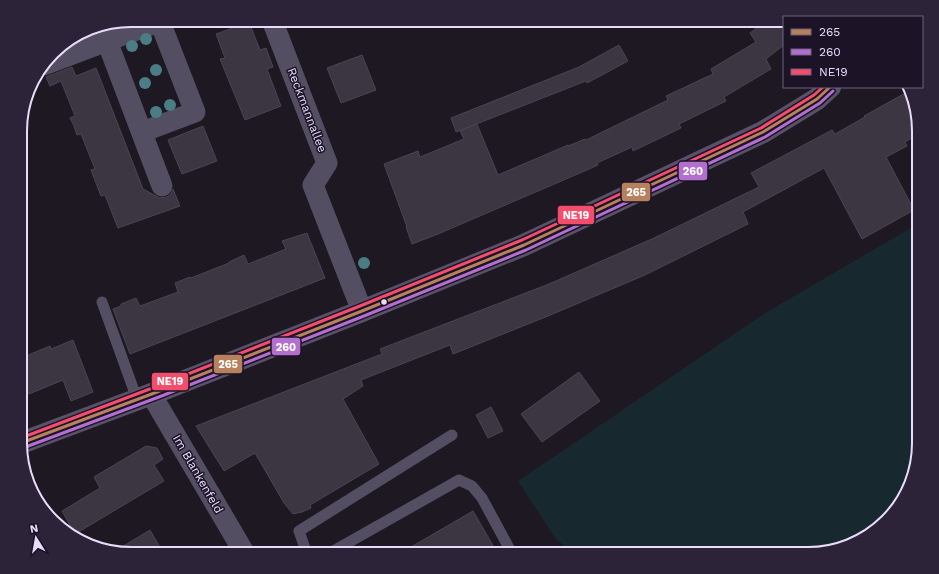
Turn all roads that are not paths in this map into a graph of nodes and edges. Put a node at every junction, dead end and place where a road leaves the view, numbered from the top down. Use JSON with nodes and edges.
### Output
{"nodes":[{"id":1,"x":146,"y":27,"type":"edge"},
{"id":2,"x":164,"y":27,"type":"edge"},
{"id":3,"x":275,"y":27,"type":"edge"},
{"id":4,"x":108,"y":41,"type":"junction"},
{"id":5,"x":54,"y":61,"type":"edge"},
{"id":6,"x":829,"y":88,"type":"edge"},
{"id":7,"x":142,"y":132,"type":"junction"},
{"id":8,"x":162,"y":186,"type":"dead end"},
{"id":9,"x":102,"y":302,"type":"dead end"},
{"id":10,"x":362,"y":311,"type":"junction"},
{"id":11,"x":144,"y":397,"type":"junction"},
{"id":12,"x":452,"y":435,"type":"dead end"},
{"id":13,"x":27,"y":441,"type":"edge"},
{"id":14,"x":240,"y":547,"type":"edge"},
{"id":15,"x":305,"y":547,"type":"edge"},
{"id":16,"x":340,"y":547,"type":"edge"},
{"id":17,"x":508,"y":547,"type":"edge"}],
"edges":[{"from":1,"to":4,"type":"street"},
{"from":2,"to":7,"type":"street"},
{"from":3,"to":10,"type":"street","name":"Reckmannallee"},
{"from":4,"to":5,"type":"street"},
{"from":4,"to":7,"type":"street"},
{"from":6,"to":10,"type":"main road"},
{"from":7,"to":8,"type":"street"},
{"from":9,"to":11,"type":"lane"},
{"from":10,"to":11,"type":"main road"},
{"from":11,"to":13,"type":"main road"},
{"from":11,"to":14,"type":"street","name":"Im Blankenfeld"},
{"from":12,"to":15,"type":"lane"},
{"from":16,"to":17,"type":"lane"}]}
